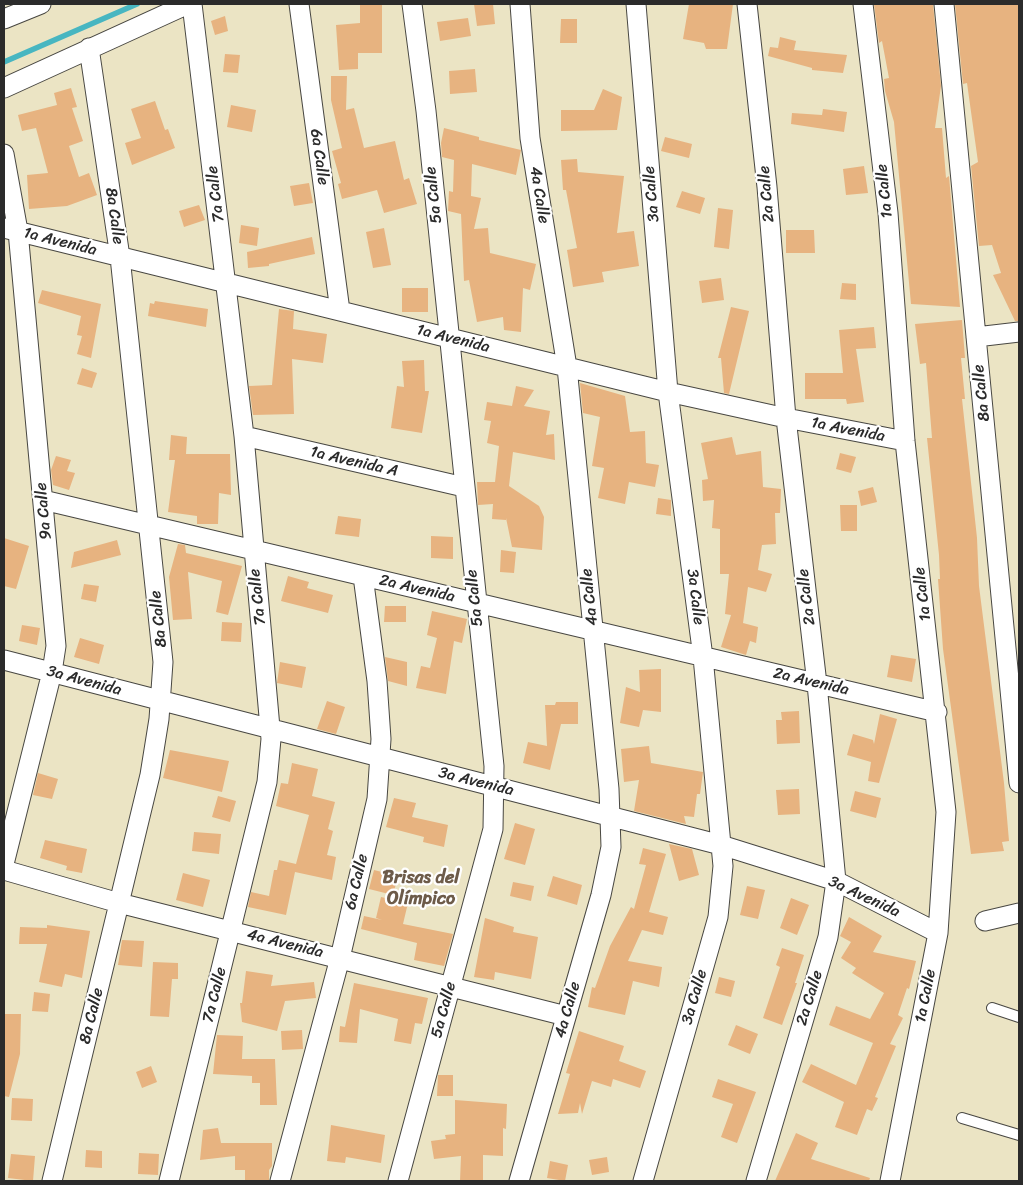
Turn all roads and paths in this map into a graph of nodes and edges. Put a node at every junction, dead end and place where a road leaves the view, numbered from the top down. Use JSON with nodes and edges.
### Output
{"nodes":[{"id":1,"x":41,"y":4,"type":"edge"},
{"id":2,"x":188,"y":4,"type":"edge"},
{"id":3,"x":192,"y":4,"type":"edge"},
{"id":4,"x":299,"y":4,"type":"edge"},
{"id":5,"x":412,"y":4,"type":"edge"},
{"id":6,"x":520,"y":4,"type":"edge"},
{"id":7,"x":636,"y":4,"type":"edge"},
{"id":8,"x":747,"y":4,"type":"edge"},
{"id":9,"x":863,"y":4,"type":"edge"},
{"id":10,"x":944,"y":4,"type":"edge"},
{"id":11,"x":4,"y":19,"type":"edge"},
{"id":12,"x":90,"y":48,"type":"junction"},
{"id":13,"x":4,"y":88,"type":"edge"},
{"id":14,"x":4,"y":154,"type":"edge"},
{"id":15,"x":11,"y":230,"type":"edge"},
{"id":16,"x":120,"y":257,"type":"junction"},
{"id":17,"x":227,"y":283,"type":"junction"},
{"id":18,"x":340,"y":311,"type":"junction"},
{"id":19,"x":1019,"y":332,"type":"edge"},
{"id":20,"x":976,"y":337,"type":"junction"},
{"id":21,"x":449,"y":338,"type":"junction"},
{"id":22,"x":567,"y":367,"type":"junction"},
{"id":23,"x":668,"y":392,"type":"junction"},
{"id":24,"x":786,"y":418,"type":"junction"},
{"id":25,"x":244,"y":436,"type":"junction"},
{"id":26,"x":905,"y":441,"type":"junction"},
{"id":27,"x":464,"y":487,"type":"junction"},
{"id":28,"x":43,"y":500,"type":"junction"},
{"id":29,"x":149,"y":525,"type":"junction"},
{"id":30,"x":253,"y":550,"type":"junction"},
{"id":31,"x":363,"y":576,"type":"junction"},
{"id":32,"x":476,"y":603,"type":"junction"},
{"id":33,"x":593,"y":631,"type":"junction"},
{"id":34,"x":703,"y":656,"type":"junction"},
{"id":35,"x":4,"y":660,"type":"edge"},
{"id":36,"x":52,"y":672,"type":"junction"},
{"id":37,"x":817,"y":684,"type":"junction"},
{"id":38,"x":160,"y":700,"type":"junction"},
{"id":39,"x":937,"y":712,"type":"junction"},
{"id":40,"x":270,"y":729,"type":"junction"},
{"id":41,"x":380,"y":757,"type":"junction"},
{"id":42,"x":1019,"y":783,"type":"edge"},
{"id":43,"x":493,"y":786,"type":"junction"},
{"id":44,"x":610,"y":816,"type":"junction"},
{"id":45,"x":721,"y":845,"type":"junction"},
{"id":46,"x":4,"y":864,"type":"edge"},
{"id":47,"x":4,"y":870,"type":"edge"},
{"id":48,"x":836,"y":881,"type":"junction"},
{"id":49,"x":119,"y":902,"type":"junction"},
{"id":50,"x":1019,"y":913,"type":"edge"},
{"id":51,"x":985,"y":921,"type":"dead end"},
{"id":52,"x":231,"y":931,"type":"junction"},
{"id":53,"x":938,"y":933,"type":"junction"},
{"id":54,"x":340,"y":958,"type":"junction"},
{"id":55,"x":450,"y":987,"type":"junction"},
{"id":56,"x":992,"y":1008,"type":"dead end"},
{"id":57,"x":566,"y":1016,"type":"junction"},
{"id":58,"x":1019,"y":1017,"type":"edge"},
{"id":59,"x":962,"y":1118,"type":"dead end"},
{"id":60,"x":1019,"y":1135,"type":"edge"},
{"id":61,"x":52,"y":1181,"type":"edge"},
{"id":62,"x":169,"y":1181,"type":"edge"},
{"id":63,"x":280,"y":1181,"type":"edge"},
{"id":64,"x":398,"y":1181,"type":"edge"},
{"id":65,"x":519,"y":1181,"type":"edge"},
{"id":66,"x":643,"y":1181,"type":"edge"},
{"id":67,"x":756,"y":1181,"type":"edge"},
{"id":68,"x":890,"y":1181,"type":"edge"}],
"edges":[{"from":1,"to":11,"type":"street"},
{"from":2,"to":12,"type":"street"},
{"from":3,"to":17,"type":"street","name":"7a Calle"},
{"from":4,"to":18,"type":"street","name":"6a Calle"},
{"from":5,"to":21,"type":"street","name":"5a Calle"},
{"from":6,"to":22,"type":"street","name":"4a Calle"},
{"from":7,"to":23,"type":"street","name":"3a Calle"},
{"from":8,"to":24,"type":"street","name":"2a Calle"},
{"from":9,"to":26,"type":"street","name":"1a Calle"},
{"from":10,"to":20,"type":"street","name":"8a Calle"},
{"from":12,"to":13,"type":"street"},
{"from":12,"to":16,"type":"street","name":"8a Calle"},
{"from":14,"to":15,"type":"street","name":"9a Calle"},
{"from":15,"to":16,"type":"street","name":"1a Avenida"},
{"from":15,"to":28,"type":"street","name":"9a Calle"},
{"from":16,"to":17,"type":"street","name":"1a Avenida"},
{"from":16,"to":29,"type":"street","name":"8a Calle"},
{"from":17,"to":18,"type":"street","name":"1a Avenida"},
{"from":17,"to":25,"type":"street","name":"7a Calle"},
{"from":18,"to":21,"type":"street","name":"1a Avenida"},
{"from":19,"to":20,"type":"street"},
{"from":20,"to":42,"type":"street","name":"8a Calle"},
{"from":21,"to":22,"type":"street","name":"1a Avenida"},
{"from":21,"to":27,"type":"street","name":"5a Calle"},
{"from":22,"to":23,"type":"street","name":"1a Avenida"},
{"from":22,"to":33,"type":"street","name":"4a Calle"},
{"from":23,"to":24,"type":"street","name":"1a Avenida"},
{"from":23,"to":34,"type":"street","name":"3a Calle"},
{"from":24,"to":26,"type":"street","name":"1a Avenida"},
{"from":24,"to":37,"type":"street","name":"2a Calle"},
{"from":25,"to":27,"type":"street","name":"1a Avenida A"},
{"from":25,"to":30,"type":"street","name":"7a Calle"},
{"from":26,"to":39,"type":"street","name":"1a Calle"},
{"from":27,"to":32,"type":"street","name":"5a Calle"},
{"from":28,"to":29,"type":"street","name":"2a Avenida"},
{"from":28,"to":36,"type":"street","name":"9a Calle"},
{"from":29,"to":30,"type":"street","name":"2a Avenida"},
{"from":29,"to":38,"type":"street","name":"8a Calle"},
{"from":30,"to":31,"type":"street","name":"2a Avenida"},
{"from":30,"to":40,"type":"street","name":"7a Calle"},
{"from":31,"to":32,"type":"street","name":"2a Avenida"},
{"from":31,"to":41,"type":"street","name":"6a Calle"},
{"from":32,"to":33,"type":"street","name":"2a Avenida"},
{"from":32,"to":43,"type":"street","name":"5a Calle"},
{"from":33,"to":34,"type":"street","name":"2a Avenida"},
{"from":33,"to":44,"type":"street","name":"4a Calle"},
{"from":34,"to":37,"type":"street","name":"2a Avenida"},
{"from":34,"to":45,"type":"street","name":"3a Calle"},
{"from":35,"to":36,"type":"street","name":"3a Avenida"},
{"from":36,"to":38,"type":"street","name":"3a Avenida"},
{"from":36,"to":46,"type":"street","name":"9a Calle"},
{"from":37,"to":39,"type":"street","name":"2a Avenida"},
{"from":37,"to":48,"type":"street","name":"2a Calle"},
{"from":38,"to":40,"type":"street","name":"3a Avenida"},
{"from":38,"to":49,"type":"street","name":"8a Calle"},
{"from":39,"to":53,"type":"street","name":"1a Calle"},
{"from":40,"to":41,"type":"street","name":"3a Avenida"},
{"from":40,"to":52,"type":"street","name":"7a Calle"},
{"from":41,"to":43,"type":"street","name":"3a Avenida"},
{"from":41,"to":54,"type":"street","name":"6a Calle"},
{"from":43,"to":44,"type":"street","name":"3a Avenida"},
{"from":43,"to":55,"type":"street","name":"5a Calle"},
{"from":44,"to":45,"type":"street","name":"3a Avenida"},
{"from":44,"to":57,"type":"street","name":"4a Calle"},
{"from":45,"to":48,"type":"street","name":"3a Avenida"},
{"from":45,"to":66,"type":"street","name":"3a Calle"},
{"from":47,"to":49,"type":"street","name":"4a Avenida"},
{"from":48,"to":53,"type":"street","name":"3a Avenida"},
{"from":48,"to":67,"type":"street","name":"2a Calle"},
{"from":49,"to":52,"type":"street","name":"4a Avenida"},
{"from":49,"to":61,"type":"street","name":"8a Calle"},
{"from":50,"to":51,"type":"street"},
{"from":52,"to":54,"type":"street","name":"4a Avenida"},
{"from":52,"to":62,"type":"street","name":"7a Calle"},
{"from":53,"to":68,"type":"street","name":"1a Calle"},
{"from":54,"to":55,"type":"street","name":"4a Avenida"},
{"from":54,"to":63,"type":"street","name":"6a Calle"},
{"from":55,"to":57,"type":"street","name":"4a Avenida"},
{"from":55,"to":64,"type":"street","name":"5a Calle"},
{"from":56,"to":58,"type":"lane"},
{"from":57,"to":65,"type":"street","name":"4a Calle"},
{"from":59,"to":60,"type":"lane"}]}
